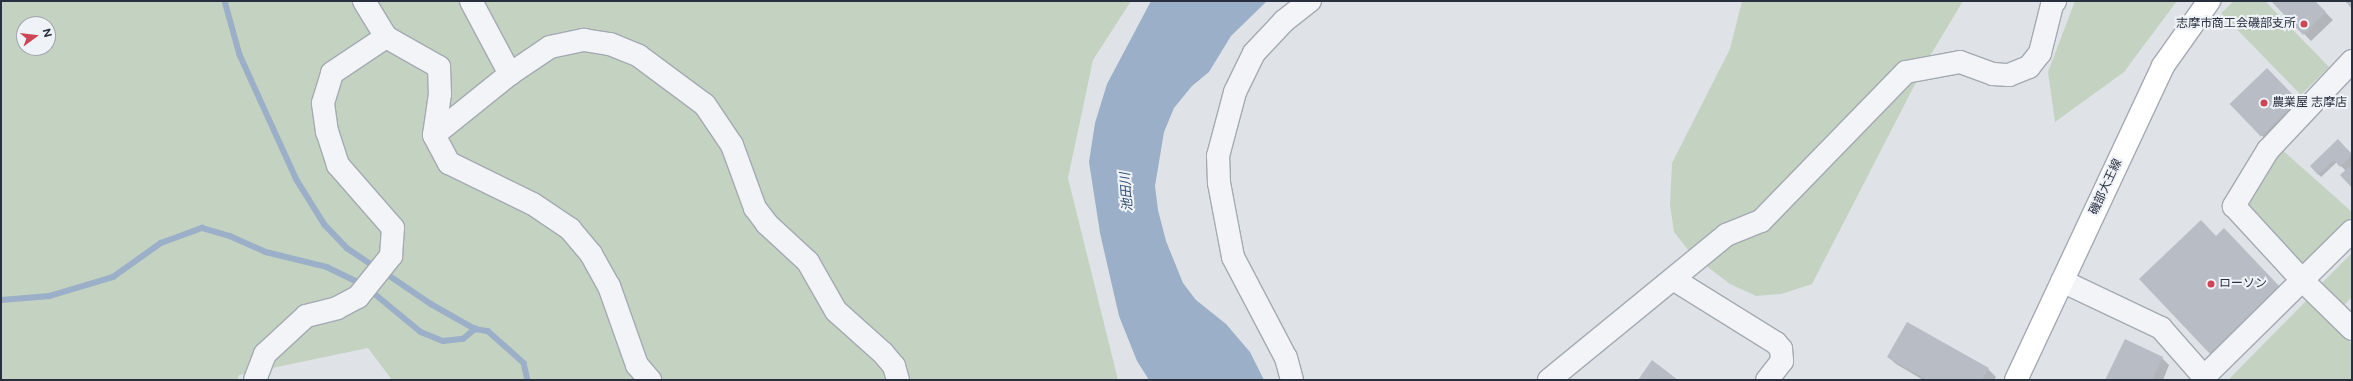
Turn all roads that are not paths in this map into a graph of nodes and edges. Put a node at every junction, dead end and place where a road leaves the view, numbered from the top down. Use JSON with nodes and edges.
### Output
{"nodes":[{"id":1,"x":364,"y":1,"type":"edge"},
{"id":2,"x":472,"y":1,"type":"edge"},
{"id":3,"x":1310,"y":1,"type":"edge"},
{"id":4,"x":2055,"y":1,"type":"edge"},
{"id":5,"x":2209,"y":1,"type":"edge"},
{"id":6,"x":386,"y":37,"type":"junction"},
{"id":7,"x":2352,"y":61,"type":"edge"},
{"id":8,"x":510,"y":74,"type":"junction"},
{"id":9,"x":434,"y":134,"type":"junction"},
{"id":10,"x":2352,"y":231,"type":"edge"},
{"id":11,"x":1673,"y":279,"type":"junction"},
{"id":12,"x":2302,"y":280,"type":"junction"},
{"id":13,"x":2062,"y":281,"type":"junction"},
{"id":14,"x":2352,"y":329,"type":"edge"},
{"id":15,"x":2204,"y":379,"type":"edge"},
{"id":16,"x":255,"y":380,"type":"edge"},
{"id":17,"x":650,"y":380,"type":"edge"},
{"id":18,"x":898,"y":380,"type":"edge"},
{"id":19,"x":1292,"y":380,"type":"edge"},
{"id":20,"x":1549,"y":380,"type":"edge"},
{"id":21,"x":1767,"y":380,"type":"edge"},
{"id":22,"x":2016,"y":380,"type":"edge"}],
"edges":[{"from":1,"to":6,"type":"street"},
{"from":2,"to":8,"type":"street"},
{"from":3,"to":19,"type":"street"},
{"from":4,"to":11,"type":"street"},
{"from":5,"to":13,"type":"main road","name":"磯部大王線"},
{"from":6,"to":9,"type":"street"},
{"from":6,"to":16,"type":"street"},
{"from":7,"to":12,"type":"street"},
{"from":8,"to":9,"type":"street"},
{"from":8,"to":18,"type":"street"},
{"from":9,"to":17,"type":"street"},
{"from":10,"to":12,"type":"street"},
{"from":11,"to":20,"type":"street"},
{"from":11,"to":21,"type":"street"},
{"from":12,"to":14,"type":"street"},
{"from":12,"to":15,"type":"street"},
{"from":13,"to":15,"type":"street"},
{"from":13,"to":22,"type":"main road","name":"磯部大王線"}]}
